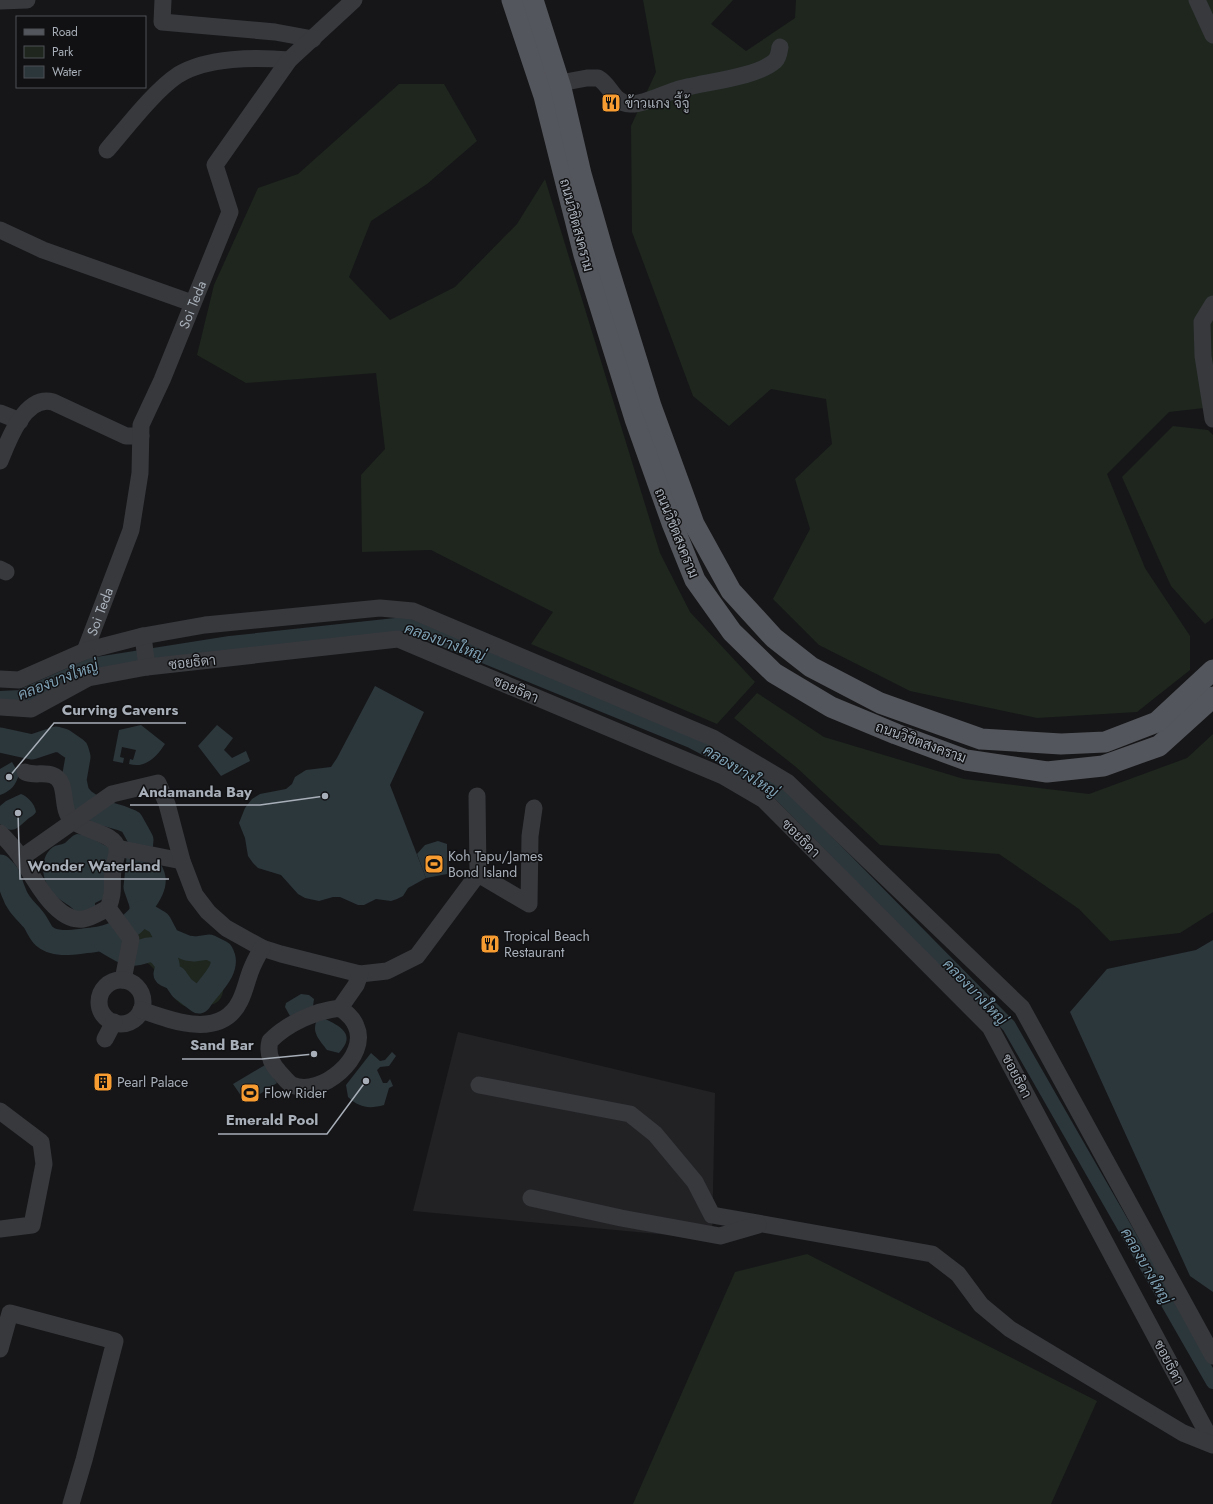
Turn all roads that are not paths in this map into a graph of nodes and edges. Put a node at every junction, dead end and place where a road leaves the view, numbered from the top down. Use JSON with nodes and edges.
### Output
{"nodes":[{"id":1,"x":27,"y":0,"type":"edge"},
{"id":2,"x":162,"y":0,"type":"edge"},
{"id":3,"x":354,"y":0,"type":"edge"},
{"id":4,"x":512,"y":0,"type":"edge"},
{"id":5,"x":1197,"y":0,"type":"edge"},
{"id":6,"x":0,"y":1,"type":"edge"},
{"id":7,"x":538,"y":2,"type":"edge"},
{"id":8,"x":1213,"y":35,"type":"edge"},
{"id":9,"x":313,"y":39,"type":"junction"},
{"id":10,"x":780,"y":47,"type":"dead end"},
{"id":11,"x":289,"y":60,"type":"junction"},
{"id":12,"x":560,"y":83,"type":"junction"},
{"id":13,"x":107,"y":150,"type":"dead end"},
{"id":14,"x":0,"y":230,"type":"edge"},
{"id":15,"x":192,"y":303,"type":"junction"},
{"id":16,"x":1213,"y":304,"type":"edge"},
{"id":17,"x":0,"y":413,"type":"edge"},
{"id":18,"x":1213,"y":419,"type":"edge"},
{"id":19,"x":20,"y":421,"type":"junction"},
{"id":20,"x":141,"y":436,"type":"junction"},
{"id":21,"x":0,"y":461,"type":"edge"},
{"id":22,"x":143,"y":636,"type":"junction"},
{"id":23,"x":85,"y":651,"type":"junction"},
{"id":24,"x":147,"y":667,"type":"junction"},
{"id":25,"x":1213,"y":670,"type":"edge"},
{"id":26,"x":0,"y":679,"type":"edge"},
{"id":27,"x":1213,"y":697,"type":"edge"},
{"id":28,"x":0,"y":707,"type":"edge"},
{"id":29,"x":25,"y":772,"type":"dead end"},
{"id":30,"x":477,"y":796,"type":"dead end"},
{"id":31,"x":534,"y":808,"type":"dead end"},
{"id":32,"x":76,"y":818,"type":"junction"},
{"id":33,"x":0,"y":833,"type":"edge"},
{"id":34,"x":122,"y":849,"type":"junction"},
{"id":35,"x":21,"y":858,"type":"junction"},
{"id":36,"x":176,"y":859,"type":"junction"},
{"id":37,"x":478,"y":874,"type":"junction"},
{"id":38,"x":110,"y":910,"type":"junction"},
{"id":39,"x":262,"y":948,"type":"junction"},
{"id":40,"x":360,"y":974,"type":"junction"},
{"id":41,"x":124,"y":978,"type":"junction"},
{"id":42,"x":340,"y":1008,"type":"junction"},
{"id":43,"x":141,"y":1010,"type":"junction"},
{"id":44,"x":114,"y":1022,"type":"junction"},
{"id":45,"x":105,"y":1039,"type":"dead end"},
{"id":46,"x":479,"y":1085,"type":"dead end"},
{"id":47,"x":0,"y":1111,"type":"edge"},
{"id":48,"x":531,"y":1198,"type":"dead end"},
{"id":49,"x":762,"y":1224,"type":"junction"},
{"id":50,"x":0,"y":1228,"type":"edge"},
{"id":51,"x":0,"y":1350,"type":"edge"},
{"id":52,"x":1213,"y":1356,"type":"edge"},
{"id":53,"x":1213,"y":1445,"type":"edge"},
{"id":54,"x":71,"y":1504,"type":"edge"}],
"edges":[{"from":1,"to":6,"type":"street"},
{"from":2,"to":9,"type":"street"},
{"from":3,"to":9,"type":"street","name":"Soi Teda"},
{"from":4,"to":27,"type":"main road","name":"ถนนวิชิตสงคราม"},
{"from":5,"to":8,"type":"street"},
{"from":7,"to":12,"type":"main road","name":"ถนนวิชิตสงคราม"},
{"from":9,"to":11,"type":"street","name":"Soi Teda"},
{"from":10,"to":12,"type":"street"},
{"from":11,"to":13,"type":"street"},
{"from":11,"to":15,"type":"street","name":"Soi Teda"},
{"from":12,"to":25,"type":"main road","name":"ถนนวิชิตสงคราม"},
{"from":14,"to":15,"type":"street"},
{"from":15,"to":20,"type":"street","name":"Soi Teda"},
{"from":16,"to":18,"type":"street"},
{"from":17,"to":19,"type":"street"},
{"from":19,"to":20,"type":"street"},
{"from":19,"to":21,"type":"street"},
{"from":20,"to":23,"type":"street","name":"Soi Teda"},
{"from":22,"to":23,"type":"street"},
{"from":22,"to":24,"type":"street"},
{"from":22,"to":52,"type":"street"},
{"from":23,"to":26,"type":"street"},
{"from":24,"to":28,"type":"street","name":"ซอยธิดา"},
{"from":24,"to":53,"type":"street","name":"ซอยธิดา"},
{"from":29,"to":32,"type":"street"},
{"from":30,"to":37,"type":"street"},
{"from":31,"to":37,"type":"street"},
{"from":32,"to":34,"type":"street"},
{"from":32,"to":35,"type":"street"},
{"from":32,"to":36,"type":"street"},
{"from":33,"to":35,"type":"street"},
{"from":34,"to":36,"type":"street"},
{"from":34,"to":38,"type":"street"},
{"from":35,"to":38,"type":"street"},
{"from":36,"to":39,"type":"street"},
{"from":37,"to":40,"type":"street"},
{"from":38,"to":41,"type":"street"},
{"from":39,"to":40,"type":"street"},
{"from":39,"to":43,"type":"street"},
{"from":40,"to":42,"type":"street"},
{"from":41,"to":43,"type":"street"},
{"from":41,"to":44,"type":"street"},
{"from":42,"to":42,"type":"street"},
{"from":43,"to":44,"type":"street"},
{"from":44,"to":45,"type":"street"},
{"from":46,"to":49,"type":"street"},
{"from":47,"to":50,"type":"street"},
{"from":48,"to":49,"type":"street"},
{"from":49,"to":53,"type":"street"},
{"from":51,"to":54,"type":"street"}]}
